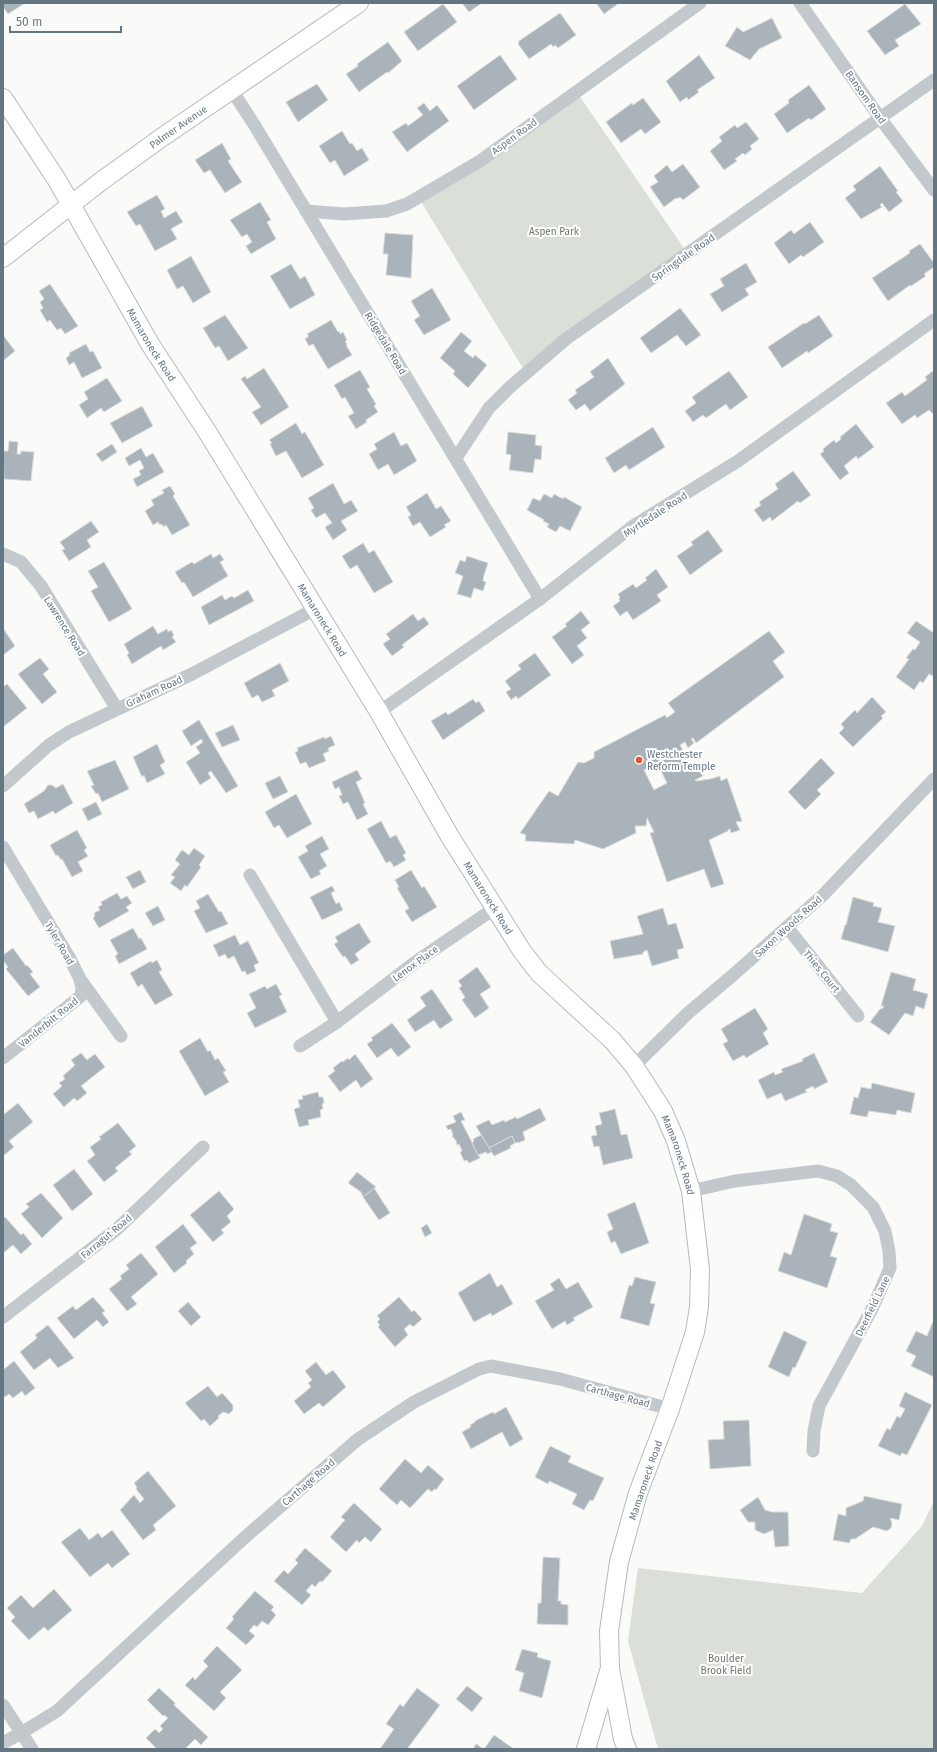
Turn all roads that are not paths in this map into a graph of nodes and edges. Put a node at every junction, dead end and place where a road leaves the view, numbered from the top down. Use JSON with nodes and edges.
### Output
{"nodes":[{"id":1,"x":359,"y":3,"type":"edge"},
{"id":2,"x":700,"y":3,"type":"edge"},
{"id":3,"x":800,"y":3,"type":"edge"},
{"id":4,"x":934,"y":80,"type":"edge"},
{"id":5,"x":231,"y":89,"type":"junction"},
{"id":6,"x":3,"y":98,"type":"edge"},
{"id":7,"x":880,"y":118,"type":"junction"},
{"id":8,"x":934,"y":190,"type":"edge"},
{"id":9,"x":71,"y":205,"type":"junction"},
{"id":10,"x":306,"y":211,"type":"junction"},
{"id":11,"x":3,"y":258,"type":"edge"},
{"id":12,"x":934,"y":320,"type":"edge"},
{"id":13,"x":456,"y":458,"type":"junction"},
{"id":14,"x":3,"y":554,"type":"edge"},
{"id":15,"x":540,"y":599,"type":"junction"},
{"id":16,"x":315,"y":609,"type":"junction"},
{"id":17,"x":117,"y":709,"type":"junction"},
{"id":18,"x":379,"y":712,"type":"junction"},
{"id":19,"x":934,"y":779,"type":"edge"},
{"id":20,"x":3,"y":786,"type":"edge"},
{"id":21,"x":3,"y":848,"type":"edge"},
{"id":22,"x":250,"y":875,"type":"dead end"},
{"id":23,"x":495,"y":908,"type":"junction"},
{"id":24,"x":787,"y":927,"type":"junction"},
{"id":25,"x":80,"y":979,"type":"junction"},
{"id":26,"x":858,"y":1016,"type":"dead end"},
{"id":27,"x":337,"y":1022,"type":"junction"},
{"id":28,"x":122,"y":1036,"type":"dead end"},
{"id":29,"x":300,"y":1046,"type":"dead end"},
{"id":30,"x":3,"y":1058,"type":"edge"},
{"id":31,"x":634,"y":1066,"type":"junction"},
{"id":32,"x":203,"y":1147,"type":"dead end"},
{"id":33,"x":691,"y":1191,"type":"junction"},
{"id":34,"x":3,"y":1317,"type":"edge"},
{"id":35,"x":670,"y":1409,"type":"junction"},
{"id":36,"x":813,"y":1451,"type":"dead end"},
{"id":37,"x":610,"y":1668,"type":"junction"},
{"id":38,"x":3,"y":1705,"type":"edge"},
{"id":39,"x":22,"y":1733,"type":"junction"},
{"id":40,"x":3,"y":1743,"type":"edge"},
{"id":41,"x":32,"y":1749,"type":"edge"},
{"id":42,"x":586,"y":1749,"type":"edge"},
{"id":43,"x":627,"y":1749,"type":"edge"}],
"edges":[{"from":1,"to":5,"type":"street","name":"Palmer Avenue"},
{"from":2,"to":10,"type":"street","name":"Aspen Road"},
{"from":3,"to":7,"type":"street","name":"Bansom Road"},
{"from":4,"to":7,"type":"street","name":"Springdale Road"},
{"from":5,"to":9,"type":"street","name":"Palmer Avenue"},
{"from":5,"to":10,"type":"street","name":"Ridgedale Road"},
{"from":6,"to":9,"type":"street","name":"Mamaroneck Road"},
{"from":7,"to":8,"type":"street","name":"Bansom Road"},
{"from":7,"to":13,"type":"street","name":"Springdale Road"},
{"from":9,"to":11,"type":"street","name":"Palmer Avenue"},
{"from":9,"to":16,"type":"street","name":"Mamaroneck Road"},
{"from":10,"to":13,"type":"street","name":"Ridgedale Road"},
{"from":12,"to":15,"type":"street","name":"Myrtledale Road"},
{"from":13,"to":15,"type":"street","name":"Ridgedale Road"},
{"from":14,"to":17,"type":"street","name":"Lawrence Road"},
{"from":15,"to":18,"type":"street","name":"Myrtledale Road"},
{"from":16,"to":17,"type":"street","name":"Graham Road"},
{"from":16,"to":18,"type":"street","name":"Mamaroneck Road"},
{"from":17,"to":20,"type":"street","name":"Graham Road"},
{"from":18,"to":23,"type":"street","name":"Mamaroneck Road"},
{"from":19,"to":24,"type":"street","name":"Saxon Woods Road"},
{"from":21,"to":25,"type":"street","name":"Tyler Road"},
{"from":22,"to":27,"type":"street"},
{"from":23,"to":27,"type":"street","name":"Lenox Place"},
{"from":23,"to":31,"type":"street","name":"Mamaroneck Road"},
{"from":24,"to":26,"type":"street","name":"Thies Court"},
{"from":24,"to":31,"type":"street","name":"Saxon Woods Road"},
{"from":25,"to":28,"type":"street","name":"Tyler Road"},
{"from":25,"to":30,"type":"street","name":"Vanderbilt Road"},
{"from":27,"to":29,"type":"street","name":"Lenox Place"},
{"from":31,"to":33,"type":"street","name":"Mamaroneck Road"},
{"from":32,"to":34,"type":"street","name":"Farragut Road"},
{"from":33,"to":35,"type":"street","name":"Mamaroneck Road"},
{"from":33,"to":36,"type":"street","name":"Deerfield Lane"},
{"from":35,"to":37,"type":"street","name":"Mamaroneck Road"},
{"from":35,"to":39,"type":"street","name":"Carthage Road"},
{"from":37,"to":42,"type":"street"},
{"from":37,"to":43,"type":"street","name":"Mamaroneck Road"},
{"from":38,"to":39,"type":"street"},
{"from":39,"to":40,"type":"street","name":"Carthage Road"},
{"from":39,"to":41,"type":"street"}]}
